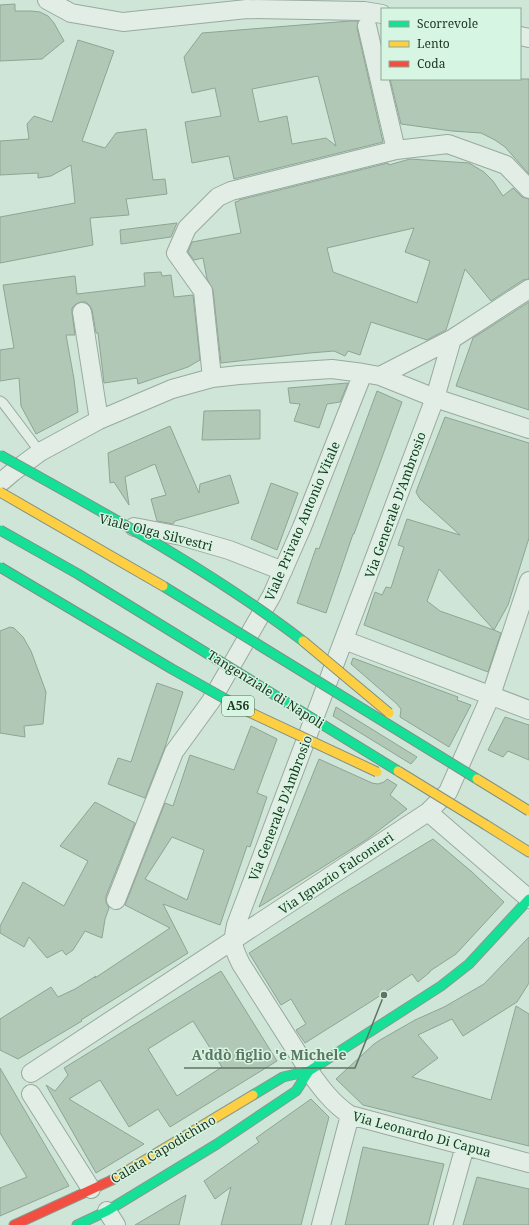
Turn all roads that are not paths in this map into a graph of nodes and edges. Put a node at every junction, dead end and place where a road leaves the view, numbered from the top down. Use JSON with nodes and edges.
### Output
{"nodes":[{"id":1,"x":47,"y":0,"type":"edge"},
{"id":2,"x":381,"y":14,"type":"edge"},
{"id":3,"x":367,"y":26,"type":"dead end"},
{"id":4,"x":396,"y":150,"type":"junction"},
{"id":5,"x":529,"y":189,"type":"edge"},
{"id":6,"x":529,"y":289,"type":"edge"},
{"id":7,"x":82,"y":312,"type":"dead end"},
{"id":8,"x":452,"y":339,"type":"junction"},
{"id":9,"x":362,"y":373,"type":"junction"},
{"id":10,"x":380,"y":376,"type":"junction"},
{"id":11,"x":212,"y":378,"type":"junction"},
{"id":12,"x":435,"y":398,"type":"junction"},
{"id":13,"x":0,"y":402,"type":"edge"},
{"id":14,"x":99,"y":420,"type":"junction"},
{"id":15,"x":529,"y":429,"type":"edge"},
{"id":16,"x":40,"y":452,"type":"junction"},
{"id":17,"x":0,"y":455,"type":"edge"},
{"id":18,"x":6,"y":477,"type":"edge"},
{"id":19,"x":0,"y":492,"type":"edge"},
{"id":20,"x":0,"y":530,"type":"edge"},
{"id":21,"x":0,"y":567,"type":"edge"},
{"id":22,"x":283,"y":571,"type":"junction"},
{"id":23,"x":529,"y":581,"type":"edge"},
{"id":24,"x":344,"y":640,"type":"junction"},
{"id":25,"x":491,"y":695,"type":"junction"},
{"id":26,"x":529,"y":710,"type":"edge"},
{"id":27,"x":447,"y":761,"type":"junction"},
{"id":28,"x":387,"y":778,"type":"dead end"},
{"id":29,"x":401,"y":784,"type":"dead end"},
{"id":30,"x":529,"y":811,"type":"edge"},
{"id":31,"x":428,"y":812,"type":"junction"},
{"id":32,"x":486,"y":825,"type":"junction"},
{"id":33,"x":529,"y":852,"type":"edge"},
{"id":34,"x":529,"y":899,"type":"edge"},
{"id":35,"x":116,"y":900,"type":"dead end"},
{"id":36,"x":232,"y":942,"type":"junction"},
{"id":37,"x":310,"y":1071,"type":"junction"},
{"id":38,"x":31,"y":1073,"type":"dead end"},
{"id":39,"x":31,"y":1094,"type":"dead end"},
{"id":40,"x":350,"y":1115,"type":"junction"},
{"id":41,"x":465,"y":1146,"type":"junction"},
{"id":42,"x":529,"y":1163,"type":"edge"},
{"id":43,"x":92,"y":1189,"type":"junction"},
{"id":44,"x":111,"y":1218,"type":"edge"},
{"id":45,"x":14,"y":1225,"type":"edge"},
{"id":46,"x":77,"y":1225,"type":"edge"},
{"id":47,"x":321,"y":1225,"type":"edge"},
{"id":48,"x":443,"y":1225,"type":"edge"}],
"edges":[{"from":1,"to":2,"type":"street"},
{"from":3,"to":4,"type":"street"},
{"from":4,"to":5,"type":"street"},
{"from":4,"to":11,"type":"street"},
{"from":6,"to":8,"type":"street"},
{"from":7,"to":14,"type":"street"},
{"from":8,"to":10,"type":"street"},
{"from":8,"to":12,"type":"street","name":"Via Generale D'Ambrosio"},
{"from":9,"to":10,"type":"street"},
{"from":9,"to":11,"type":"street"},
{"from":9,"to":22,"type":"street","name":"Viale Privato Antonio Vitale"},
{"from":10,"to":12,"type":"street"},
{"from":11,"to":14,"type":"street"},
{"from":12,"to":15,"type":"street"},
{"from":12,"to":24,"type":"street","name":"Via Generale D'Ambrosio"},
{"from":13,"to":16,"type":"lane"},
{"from":14,"to":16,"type":"street"},
{"from":16,"to":18,"type":"street"},
{"from":17,"to":27,"type":"main road","bridge":true},
{"from":18,"to":22,"type":"street","name":"Viale Olga Silvestri"},
{"from":19,"to":27,"type":"main road","bridge":true},
{"from":20,"to":32,"type":"main road","name":"Tangenziale di Napoli","bridge":true},
{"from":21,"to":28,"type":"main road","number":"A56","bridge":true},
{"from":22,"to":35,"type":"street","name":"Viale Privato Antonio Vitale"},
{"from":23,"to":25,"type":"street","name":"Via Ignazio Falconieri"},
{"from":24,"to":25,"type":"street"},
{"from":24,"to":36,"type":"street","name":"Via Generale D'Ambrosio"},
{"from":25,"to":26,"type":"street"},
{"from":25,"to":31,"type":"street","name":"Via Ignazio Falconieri"},
{"from":27,"to":30,"type":"main road","bridge":true},
{"from":29,"to":32,"type":"main road","bridge":true},
{"from":31,"to":34,"type":"street"},
{"from":31,"to":36,"type":"street","name":"Via Ignazio Falconieri"},
{"from":32,"to":33,"type":"main road","name":"Tangenziale di Napoli"},
{"from":34,"to":37,"type":"main road","name":"Calata Capodichino"},
{"from":36,"to":37,"type":"street"},
{"from":36,"to":38,"type":"street","name":"Via Ignazio Falconieri"},
{"from":37,"to":40,"type":"street","name":"Via Leonardo Di Capua"},
{"from":37,"to":43,"type":"main road","name":"Calata Capodichino"},
{"from":37,"to":44,"type":"main road","name":"Calata Capodichino"},
{"from":39,"to":43,"type":"street"},
{"from":40,"to":41,"type":"street","name":"Via Leonardo Di Capua"},
{"from":40,"to":47,"type":"street"},
{"from":41,"to":42,"type":"street","name":"Via Leonardo Di Capua"},
{"from":41,"to":48,"type":"street"},
{"from":43,"to":45,"type":"main road","name":"Calata Capodichino"},
{"from":44,"to":46,"type":"main road","name":"Calata Capodichino"}]}
